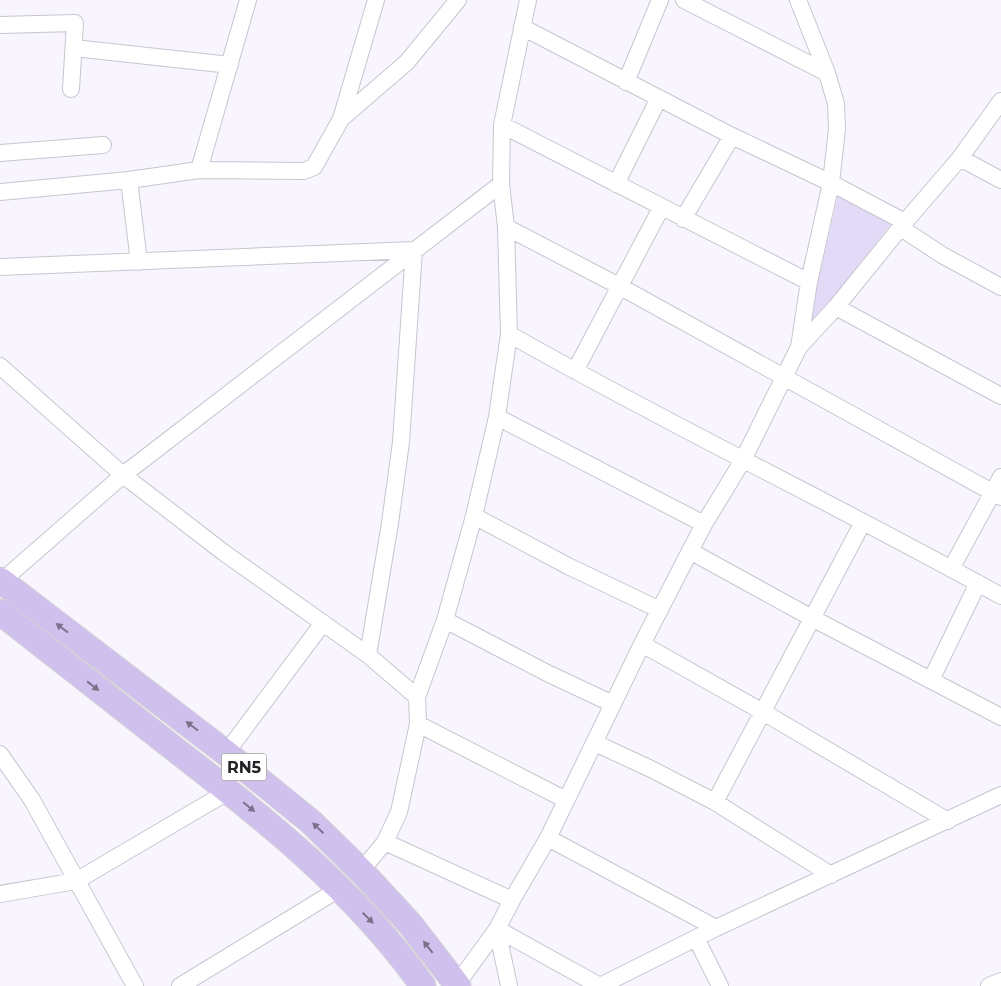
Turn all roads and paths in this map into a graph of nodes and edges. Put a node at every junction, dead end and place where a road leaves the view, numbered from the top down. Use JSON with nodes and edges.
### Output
{"nodes":[{"id":1,"x":248,"y":0,"type":"edge"},
{"id":2,"x":376,"y":0,"type":"edge"},
{"id":3,"x":458,"y":0,"type":"edge"},
{"id":4,"x":528,"y":0,"type":"edge"},
{"id":5,"x":660,"y":0,"type":"edge"},
{"id":6,"x":684,"y":0,"type":"edge"},
{"id":7,"x":798,"y":0,"type":"edge"},
{"id":8,"x":0,"y":25,"type":"edge"},
{"id":9,"x":522,"y":27,"type":"junction"},
{"id":10,"x":74,"y":48,"type":"junction"},
{"id":11,"x":230,"y":65,"type":"junction"},
{"id":12,"x":827,"y":73,"type":"junction"},
{"id":13,"x":626,"y":82,"type":"junction"},
{"id":14,"x":72,"y":90,"type":"dead end"},
{"id":15,"x":658,"y":98,"type":"junction"},
{"id":16,"x":1001,"y":101,"type":"edge"},
{"id":17,"x":341,"y":119,"type":"junction"},
{"id":18,"x":502,"y":125,"type":"junction"},
{"id":19,"x":732,"y":136,"type":"junction"},
{"id":20,"x":103,"y":146,"type":"dead end"},
{"id":21,"x":0,"y":153,"type":"edge"},
{"id":22,"x":960,"y":158,"type":"junction"},
{"id":23,"x":198,"y":170,"type":"junction"},
{"id":24,"x":129,"y":180,"type":"junction"},
{"id":25,"x":1001,"y":180,"type":"edge"},
{"id":26,"x":831,"y":183,"type":"junction"},
{"id":27,"x":501,"y":184,"type":"junction"},
{"id":28,"x":616,"y":184,"type":"junction"},
{"id":29,"x":0,"y":192,"type":"edge"},
{"id":30,"x":661,"y":208,"type":"junction"},
{"id":31,"x":684,"y":219,"type":"junction"},
{"id":32,"x":903,"y":225,"type":"junction"},
{"id":33,"x":506,"y":227,"type":"junction"},
{"id":34,"x":414,"y":250,"type":"junction"},
{"id":35,"x":139,"y":262,"type":"junction"},
{"id":36,"x":0,"y":267,"type":"edge"},
{"id":37,"x":809,"y":282,"type":"junction"},
{"id":38,"x":619,"y":286,"type":"junction"},
{"id":39,"x":1001,"y":287,"type":"edge"},
{"id":40,"x":836,"y":307,"type":"junction"},
{"id":41,"x":509,"y":334,"type":"junction"},
{"id":42,"x":799,"y":347,"type":"junction"},
{"id":43,"x":0,"y":366,"type":"edge"},
{"id":44,"x":575,"y":371,"type":"junction"},
{"id":45,"x":783,"y":377,"type":"junction"},
{"id":46,"x":1001,"y":396,"type":"edge"},
{"id":47,"x":497,"y":417,"type":"junction"},
{"id":48,"x":743,"y":460,"type":"junction"},
{"id":49,"x":123,"y":475,"type":"junction"},
{"id":50,"x":1001,"y":477,"type":"edge"},
{"id":51,"x":997,"y":495,"type":"edge"},
{"id":52,"x":474,"y":516,"type":"junction"},
{"id":53,"x":863,"y":522,"type":"junction"},
{"id":54,"x":704,"y":524,"type":"junction"},
{"id":55,"x":690,"y":551,"type":"junction"},
{"id":56,"x":952,"y":569,"type":"junction"},
{"id":57,"x":1,"y":581,"type":"edge"},
{"id":58,"x":978,"y":583,"type":"junction"},
{"id":59,"x":1001,"y":596,"type":"edge"},
{"id":60,"x":660,"y":610,"type":"junction"},
{"id":61,"x":0,"y":612,"type":"edge"},
{"id":62,"x":812,"y":618,"type":"junction"},
{"id":63,"x":445,"y":620,"type":"junction"},
{"id":64,"x":323,"y":623,"type":"junction"},
{"id":65,"x":642,"y":644,"type":"junction"},
{"id":66,"x":368,"y":655,"type":"junction"},
{"id":67,"x":931,"y":680,"type":"junction"},
{"id":68,"x":418,"y":697,"type":"junction"},
{"id":69,"x":613,"y":704,"type":"junction"},
{"id":70,"x":763,"y":712,"type":"junction"},
{"id":71,"x":1001,"y":717,"type":"edge"},
{"id":72,"x":418,"y":724,"type":"junction"},
{"id":73,"x":595,"y":743,"type":"junction"},
{"id":74,"x":226,"y":753,"type":"junction"},
{"id":75,"x":0,"y":754,"type":"edge"},
{"id":76,"x":229,"y":791,"type":"junction"},
{"id":77,"x":1001,"y":795,"type":"edge"},
{"id":78,"x":566,"y":800,"type":"junction"},
{"id":79,"x":715,"y":802,"type":"junction"},
{"id":80,"x":948,"y":821,"type":"junction"},
{"id":81,"x":548,"y":838,"type":"junction"},
{"id":82,"x":385,"y":842,"type":"junction"},
{"id":83,"x":362,"y":871,"type":"junction"},
{"id":84,"x":831,"y":874,"type":"junction"},
{"id":85,"x":76,"y":881,"type":"junction"},
{"id":86,"x":339,"y":889,"type":"junction"},
{"id":87,"x":0,"y":894,"type":"edge"},
{"id":88,"x":512,"y":900,"type":"junction"},
{"id":89,"x":716,"y":928,"type":"junction"},
{"id":90,"x":497,"y":929,"type":"junction"},
{"id":91,"x":696,"y":938,"type":"junction"},
{"id":92,"x":1001,"y":981,"type":"edge"},
{"id":93,"x":457,"y":985,"type":"edge"},
{"id":94,"x":135,"y":986,"type":"edge"},
{"id":95,"x":180,"y":986,"type":"edge"},
{"id":96,"x":423,"y":986,"type":"edge"},
{"id":97,"x":509,"y":986,"type":"edge"},
{"id":98,"x":600,"y":986,"type":"edge"},
{"id":99,"x":720,"y":986,"type":"edge"},
{"id":100,"x":989,"y":986,"type":"edge"}],
"edges":[{"from":1,"to":11,"type":"street"},
{"from":2,"to":17,"type":"street"},
{"from":3,"to":17,"type":"street"},
{"from":4,"to":9,"type":"street"},
{"from":5,"to":13,"type":"street"},
{"from":6,"to":12,"type":"street"},
{"from":7,"to":12,"type":"street"},
{"from":8,"to":10,"type":"street"},
{"from":9,"to":13,"type":"street"},
{"from":9,"to":18,"type":"street"},
{"from":10,"to":11,"type":"street"},
{"from":10,"to":14,"type":"street"},
{"from":11,"to":23,"type":"street"},
{"from":12,"to":26,"type":"street"},
{"from":13,"to":15,"type":"street"},
{"from":15,"to":19,"type":"street"},
{"from":15,"to":28,"type":"street"},
{"from":16,"to":22,"type":"street"},
{"from":17,"to":23,"type":"street"},
{"from":18,"to":27,"type":"street"},
{"from":18,"to":28,"type":"street"},
{"from":19,"to":26,"type":"street"},
{"from":19,"to":31,"type":"street"},
{"from":20,"to":21,"type":"street"},
{"from":22,"to":25,"type":"street"},
{"from":22,"to":32,"type":"street"},
{"from":23,"to":24,"type":"street"},
{"from":24,"to":29,"type":"street"},
{"from":24,"to":35,"type":"street"},
{"from":26,"to":32,"type":"street"},
{"from":26,"to":37,"type":"street"},
{"from":27,"to":33,"type":"street"},
{"from":27,"to":34,"type":"street"},
{"from":28,"to":30,"type":"street"},
{"from":30,"to":31,"type":"street"},
{"from":30,"to":38,"type":"street"},
{"from":31,"to":37,"type":"street"},
{"from":32,"to":39,"type":"street"},
{"from":32,"to":40,"type":"street"},
{"from":33,"to":38,"type":"street"},
{"from":33,"to":41,"type":"street"},
{"from":34,"to":35,"type":"street"},
{"from":34,"to":49,"type":"street"},
{"from":34,"to":66,"type":"street"},
{"from":35,"to":36,"type":"street"},
{"from":37,"to":42,"type":"street"},
{"from":38,"to":44,"type":"street"},
{"from":38,"to":45,"type":"street"},
{"from":40,"to":42,"type":"street"},
{"from":40,"to":46,"type":"street"},
{"from":41,"to":44,"type":"street"},
{"from":41,"to":47,"type":"street"},
{"from":42,"to":45,"type":"street"},
{"from":43,"to":49,"type":"street"},
{"from":44,"to":48,"type":"street"},
{"from":45,"to":48,"type":"street"},
{"from":45,"to":51,"type":"street"},
{"from":47,"to":52,"type":"street"},
{"from":47,"to":54,"type":"street"},
{"from":48,"to":53,"type":"street"},
{"from":48,"to":54,"type":"street"},
{"from":49,"to":57,"type":"street"},
{"from":49,"to":64,"type":"street"},
{"from":50,"to":51,"type":"street"},
{"from":51,"to":56,"type":"street"},
{"from":52,"to":60,"type":"street"},
{"from":52,"to":63,"type":"street"},
{"from":53,"to":56,"type":"street"},
{"from":53,"to":62,"type":"street"},
{"from":54,"to":55,"type":"street"},
{"from":55,"to":60,"type":"street"},
{"from":55,"to":62,"type":"street"},
{"from":56,"to":58,"type":"street"},
{"from":74,"to":57,"type":"main road","number":"RN5","one_way":true},
{"from":58,"to":59,"type":"street"},
{"from":58,"to":67,"type":"street"},
{"from":60,"to":65,"type":"street"},
{"from":61,"to":76,"type":"main road","number":"RN5","one_way":true},
{"from":62,"to":67,"type":"street"},
{"from":62,"to":70,"type":"street"},
{"from":63,"to":68,"type":"street"},
{"from":63,"to":69,"type":"street"},
{"from":64,"to":66,"type":"street"},
{"from":64,"to":74,"type":"street"},
{"from":65,"to":69,"type":"street"},
{"from":65,"to":70,"type":"street"},
{"from":66,"to":68,"type":"street"},
{"from":67,"to":71,"type":"street"},
{"from":68,"to":72,"type":"street"},
{"from":69,"to":73,"type":"street"},
{"from":70,"to":79,"type":"street"},
{"from":70,"to":80,"type":"street"},
{"from":72,"to":78,"type":"street"},
{"from":72,"to":82,"type":"street"},
{"from":73,"to":78,"type":"street"},
{"from":73,"to":79,"type":"street"},
{"from":83,"to":74,"type":"main road","number":"RN5","one_way":true},
{"from":75,"to":85,"type":"street"},
{"from":76,"to":85,"type":"street"},
{"from":76,"to":86,"type":"main road","number":"RN5","one_way":true},
{"from":77,"to":80,"type":"street"},
{"from":78,"to":81,"type":"street"},
{"from":79,"to":84,"type":"street"},
{"from":80,"to":84,"type":"street"},
{"from":81,"to":88,"type":"street"},
{"from":81,"to":89,"type":"street"},
{"from":82,"to":83,"type":"street"},
{"from":82,"to":88,"type":"street"},
{"from":93,"to":83,"type":"main road","number":"RN5","one_way":true},
{"from":84,"to":89,"type":"street"},
{"from":85,"to":87,"type":"street"},
{"from":85,"to":94,"type":"street"},
{"from":86,"to":95,"type":"street"},
{"from":86,"to":96,"type":"main road","number":"RN5","one_way":true},
{"from":88,"to":90,"type":"street"},
{"from":89,"to":91,"type":"street"},
{"from":90,"to":93,"type":"street"},
{"from":90,"to":97,"type":"street"},
{"from":90,"to":98,"type":"street"},
{"from":91,"to":98,"type":"street"},
{"from":91,"to":99,"type":"street"},
{"from":92,"to":100,"type":"street"}]}
